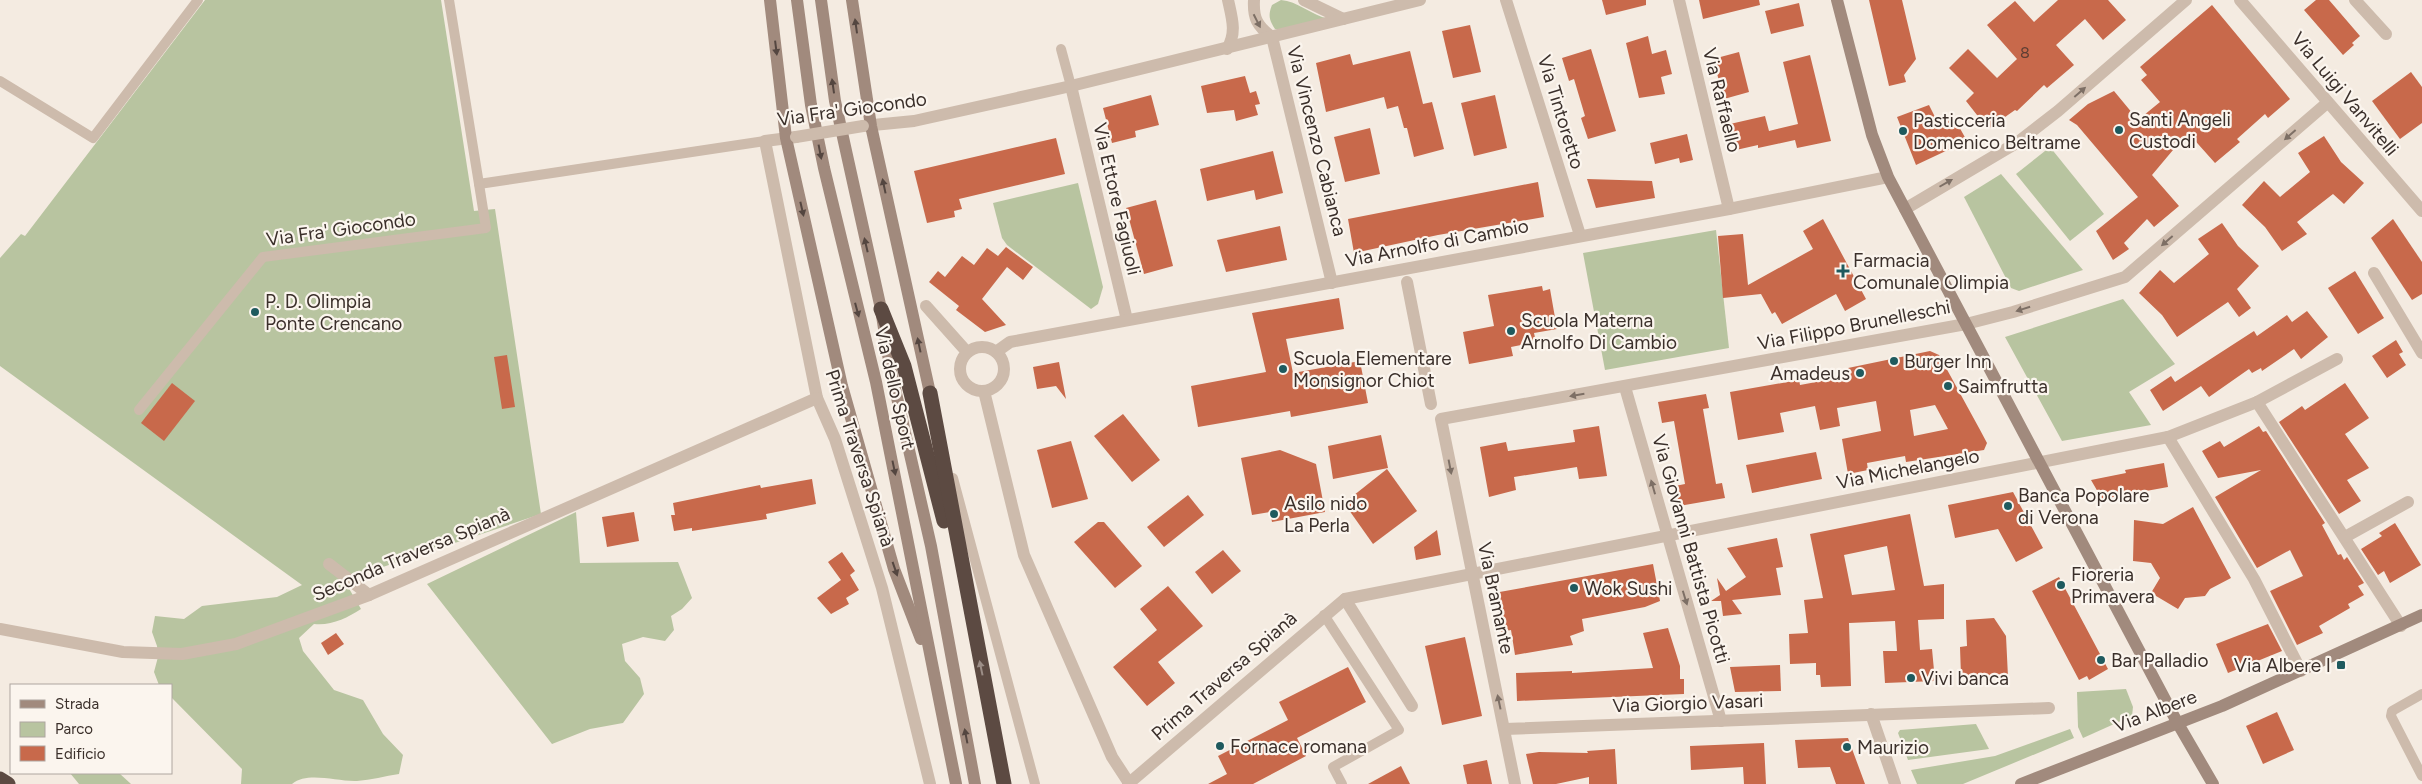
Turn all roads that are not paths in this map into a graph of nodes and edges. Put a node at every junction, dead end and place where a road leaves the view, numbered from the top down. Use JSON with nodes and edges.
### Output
{"nodes":[{"id":1,"x":198,"y":0,"type":"edge"},
{"id":2,"x":449,"y":0,"type":"edge"},
{"id":3,"x":770,"y":0,"type":"edge"},
{"id":4,"x":797,"y":0,"type":"edge"},
{"id":5,"x":821,"y":0,"type":"edge"},
{"id":6,"x":852,"y":0,"type":"edge"},
{"id":7,"x":1228,"y":0,"type":"edge"},
{"id":8,"x":1254,"y":0,"type":"edge"},
{"id":9,"x":1304,"y":0,"type":"edge"},
{"id":10,"x":1420,"y":0,"type":"edge"},
{"id":11,"x":1506,"y":0,"type":"edge"},
{"id":12,"x":1678,"y":0,"type":"edge"},
{"id":13,"x":1837,"y":0,"type":"edge"},
{"id":14,"x":2186,"y":0,"type":"edge"},
{"id":15,"x":2240,"y":0,"type":"edge"},
{"id":16,"x":2355,"y":0,"type":"edge"},
{"id":17,"x":1343,"y":19,"type":"junction"},
{"id":18,"x":2386,"y":34,"type":"dead end"},
{"id":19,"x":1272,"y":37,"type":"junction"},
{"id":20,"x":1061,"y":49,"type":"dead end"},
{"id":21,"x":1226,"y":49,"type":"junction"},
{"id":22,"x":0,"y":81,"type":"edge"},
{"id":23,"x":1071,"y":86,"type":"junction"},
{"id":24,"x":2327,"y":103,"type":"junction"},
{"id":25,"x":867,"y":126,"type":"junction"},
{"id":26,"x":791,"y":137,"type":"junction"},
{"id":27,"x":765,"y":141,"type":"junction"},
{"id":28,"x":1888,"y":176,"type":"junction"},
{"id":29,"x":479,"y":184,"type":"junction"},
{"id":30,"x":1729,"y":209,"type":"junction"},
{"id":31,"x":1904,"y":209,"type":"junction"},
{"id":32,"x":2422,"y":211,"type":"edge"},
{"id":33,"x":1580,"y":235,"type":"junction"},
{"id":34,"x":2374,"y":272,"type":"dead end"},
{"id":35,"x":1332,"y":282,"type":"junction"},
{"id":36,"x":1407,"y":282,"type":"dead end"},
{"id":37,"x":926,"y":306,"type":"dead end"},
{"id":38,"x":881,"y":309,"type":"junction"},
{"id":39,"x":1127,"y":320,"type":"junction"},
{"id":40,"x":1966,"y":324,"type":"junction"},
{"id":41,"x":967,"y":352,"type":"junction"},
{"id":42,"x":996,"y":352,"type":"junction"},
{"id":43,"x":2422,"y":353,"type":"edge"},
{"id":44,"x":2338,"y":359,"type":"dead end"},
{"id":45,"x":1625,"y":387,"type":"junction"},
{"id":46,"x":984,"y":391,"type":"junction"},
{"id":47,"x":930,"y":392,"type":"junction"},
{"id":48,"x":818,"y":398,"type":"junction"},
{"id":49,"x":2257,"y":402,"type":"junction"},
{"id":50,"x":1431,"y":404,"type":"dead end"},
{"id":51,"x":139,"y":410,"type":"dead end"},
{"id":52,"x":1440,"y":419,"type":"joint"},
{"id":53,"x":2168,"y":437,"type":"junction"},
{"id":54,"x":2040,"y":463,"type":"junction"},
{"id":55,"x":2408,"y":502,"type":"dead end"},
{"id":56,"x":1666,"y":534,"type":"junction"},
{"id":57,"x":2345,"y":537,"type":"junction"},
{"id":58,"x":329,"y":564,"type":"dead end"},
{"id":59,"x":1471,"y":573,"type":"junction"},
{"id":60,"x":369,"y":595,"type":"junction"},
{"id":61,"x":1345,"y":598,"type":"junction"},
{"id":62,"x":1324,"y":615,"type":"junction"},
{"id":63,"x":2422,"y":615,"type":"edge"},
{"id":64,"x":2401,"y":626,"type":"junction"},
{"id":65,"x":0,"y":629,"type":"edge"},
{"id":66,"x":976,"y":643,"type":"junction"},
{"id":67,"x":933,"y":669,"type":"junction"},
{"id":68,"x":2300,"y":671,"type":"junction"},
{"id":69,"x":2422,"y":694,"type":"edge"},
{"id":70,"x":1412,"y":706,"type":"dead end"},
{"id":71,"x":2049,"y":708,"type":"dead end"},
{"id":72,"x":1871,"y":714,"type":"junction"},
{"id":73,"x":1721,"y":721,"type":"junction"},
{"id":74,"x":2176,"y":722,"type":"junction"},
{"id":75,"x":1506,"y":729,"type":"junction"},
{"id":76,"x":2422,"y":776,"type":"edge"},
{"id":77,"x":0,"y":779,"type":"edge"},
{"id":78,"x":1129,"y":783,"type":"edge"},
{"id":79,"x":8,"y":784,"type":"edge"},
{"id":80,"x":930,"y":784,"type":"edge"},
{"id":81,"x":956,"y":784,"type":"edge"},
{"id":82,"x":975,"y":784,"type":"edge"},
{"id":83,"x":1004,"y":784,"type":"edge"},
{"id":84,"x":1035,"y":784,"type":"edge"},
{"id":85,"x":1342,"y":784,"type":"edge"},
{"id":86,"x":1515,"y":784,"type":"edge"},
{"id":87,"x":1895,"y":784,"type":"edge"},
{"id":88,"x":2021,"y":784,"type":"edge"},
{"id":89,"x":2213,"y":784,"type":"edge"}],
"edges":[{"from":1,"to":22,"type":"lane"},
{"from":2,"to":29,"type":"lane","name":"Via Fra' Giocondo"},
{"from":3,"to":26,"type":"street","one_way":true},
{"from":4,"to":67,"type":"street","name":"Via dello Sport","one_way":true},
{"from":38,"to":5,"type":"street","name":"Via dello Sport","one_way":true},
{"from":25,"to":6,"type":"street","one_way":true},
{"from":7,"to":21,"type":"street"},
{"from":8,"to":19,"type":"street","one_way":true},
{"from":9,"to":17,"type":"street"},
{"from":10,"to":17,"type":"street","name":"Via Fra' Giocondo"},
{"from":11,"to":33,"type":"street","name":"Via Tintoretto"},
{"from":12,"to":30,"type":"street","name":"Via Raffaello"},
{"from":13,"to":28,"type":"street"},
{"from":31,"to":14,"type":"street","one_way":true},
{"from":15,"to":24,"type":"street","name":"Via Luigi Vanvitelli"},
{"from":16,"to":18,"type":"street"},
{"from":17,"to":19,"type":"street","name":"Via Fra' Giocondo"},
{"from":19,"to":21,"type":"street","name":"Via Fra' Giocondo"},
{"from":19,"to":35,"type":"street","name":"Via Vincenzo Cabianca"},
{"from":20,"to":23,"type":"lane"},
{"from":21,"to":23,"type":"street","name":"Via Fra' Giocondo"},
{"from":23,"to":25,"type":"street","name":"Via Fra' Giocondo"},
{"from":23,"to":39,"type":"street","name":"Via Ettore Fagiuoli"},
{"from":24,"to":32,"type":"street","name":"Via Luigi Vanvitelli"},
{"from":24,"to":40,"type":"street","name":"Via Filippo Brunelleschi","one_way":true},
{"from":25,"to":26,"type":"street","name":"Via Fra' Giocondo","bridge":true},
{"from":47,"to":25,"type":"street","one_way":true},
{"from":26,"to":27,"type":"street","name":"Via Fra' Giocondo"},
{"from":26,"to":67,"type":"street","one_way":true},
{"from":27,"to":29,"type":"lane","name":"Via Fra' Giocondo"},
{"from":27,"to":48,"type":"street","name":"Prima Traversa Spianà"},
{"from":28,"to":30,"type":"street","name":"Via Arnolfo di Cambio"},
{"from":28,"to":31,"type":"street"},
{"from":29,"to":51,"type":"lane","name":"Via Fra' Giocondo"},
{"from":30,"to":33,"type":"street","name":"Via Arnolfo di Cambio"},
{"from":31,"to":40,"type":"street"},
{"from":33,"to":35,"type":"street","name":"Via Arnolfo di Cambio"},
{"from":34,"to":43,"type":"street"},
{"from":35,"to":39,"type":"street","name":"Via Arnolfo di Cambio"},
{"from":36,"to":50,"type":"street"},
{"from":37,"to":41,"type":"street"},
{"from":38,"to":66,"type":"highway"},
{"from":82,"to":38,"type":"street","name":"Via dello Sport","one_way":true},
{"from":39,"to":42,"type":"street","name":"Via Arnolfo di Cambio"},
{"from":40,"to":45,"type":"street","name":"Via Filippo Brunelleschi"},
{"from":40,"to":54,"type":"street"},
{"from":41,"to":42,"type":"street"},
{"from":41,"to":46,"type":"street"},
{"from":42,"to":46,"type":"street"},
{"from":44,"to":49,"type":"street","name":"Via Michelangelo"},
{"from":45,"to":52,"type":"street","name":"Via Filippo Brunelleschi","one_way":true},
{"from":56,"to":45,"type":"street","name":"Via Giovanni Battista Picotti","one_way":true},
{"from":46,"to":78,"type":"street","name":"Prima Traversa Spianà"},
{"from":47,"to":66,"type":"highway"},
{"from":47,"to":84,"type":"lane"},
{"from":48,"to":60,"type":"street","name":"Seconda Traversa Spianà"},
{"from":48,"to":80,"type":"street","name":"Prima Traversa Spianà"},
{"from":49,"to":53,"type":"street","name":"Via Michelangelo"},
{"from":49,"to":57,"type":"street"},
{"from":52,"to":59,"type":"street","name":"Via Bramante","one_way":true},
{"from":53,"to":54,"type":"street","name":"Via Michelangelo"},
{"from":53,"to":68,"type":"street"},
{"from":54,"to":56,"type":"street","name":"Via Michelangelo"},
{"from":54,"to":74,"type":"street"},
{"from":55,"to":57,"type":"street"},
{"from":56,"to":59,"type":"street","name":"Via Michelangelo"},
{"from":56,"to":73,"type":"street","name":"Via Giovanni Battista Picotti","one_way":true},
{"from":57,"to":64,"type":"street"},
{"from":58,"to":60,"type":"street"},
{"from":59,"to":61,"type":"street","name":"Prima Traversa Spianà"},
{"from":75,"to":59,"type":"street","name":"Via Bramante","one_way":true},
{"from":60,"to":65,"type":"street","name":"Seconda Traversa Spianà"},
{"from":61,"to":62,"type":"street","name":"Prima Traversa Spianà"},
{"from":61,"to":70,"type":"street"},
{"from":62,"to":78,"type":"street","name":"Prima Traversa Spianà"},
{"from":62,"to":85,"type":"lane"},
{"from":63,"to":64,"type":"street","name":"Via Albere"},
{"from":64,"to":68,"type":"street","name":"Via Albere"},
{"from":83,"to":66,"type":"highway","one_way":true},
{"from":67,"to":81,"type":"street","name":"Via dello Sport"},
{"from":68,"to":74,"type":"street","name":"Via Albere"},
{"from":69,"to":76,"type":"lane"},
{"from":71,"to":72,"type":"street","name":"Via Giorgio Vasari"},
{"from":72,"to":73,"type":"street","name":"Via Giorgio Vasari"},
{"from":72,"to":87,"type":"street"},
{"from":73,"to":75,"type":"street","name":"Via Giorgio Vasari"},
{"from":74,"to":88,"type":"street","name":"Via Albere"},
{"from":74,"to":89,"type":"street"},
{"from":75,"to":86,"type":"street","name":"Via Bramante"},
{"from":77,"to":79,"type":"highway"}]}
